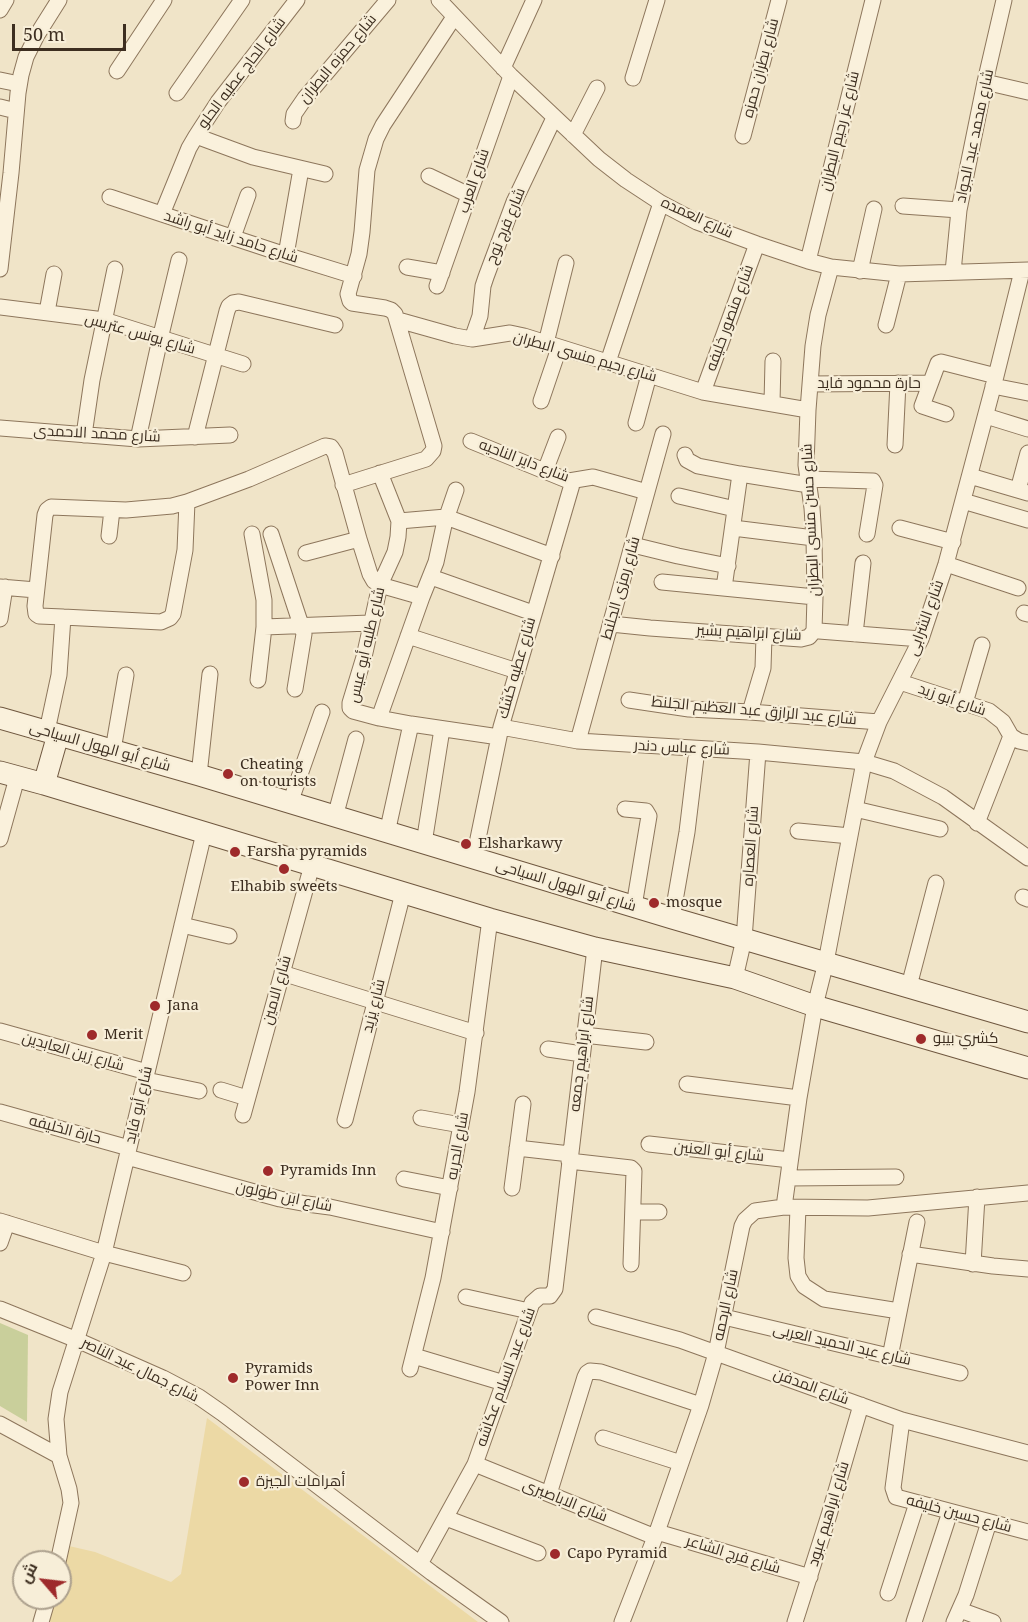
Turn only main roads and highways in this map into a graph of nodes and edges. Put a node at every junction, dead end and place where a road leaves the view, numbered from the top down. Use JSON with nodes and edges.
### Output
{"nodes":[{"id":1,"x":0,"y":718,"type":"edge"},
{"id":2,"x":52,"y":733,"type":"junction"},
{"id":3,"x":9,"y":775,"type":"edge"},
{"id":4,"x":44,"y":784,"type":"junction"},
{"id":5,"x":1028,"y":1021,"type":"edge"},
{"id":6,"x":1028,"y":1068,"type":"edge"}],
"edges":[{"from":1,"to":2,"type":"main road","name":"شارع أبو الهول السياحى"},
{"from":2,"to":4,"type":"main road"},
{"from":2,"to":5,"type":"main road","name":"شارع أبو الهول السياحى"},
{"from":3,"to":4,"type":"main road"},
{"from":4,"to":6,"type":"main road"}]}
